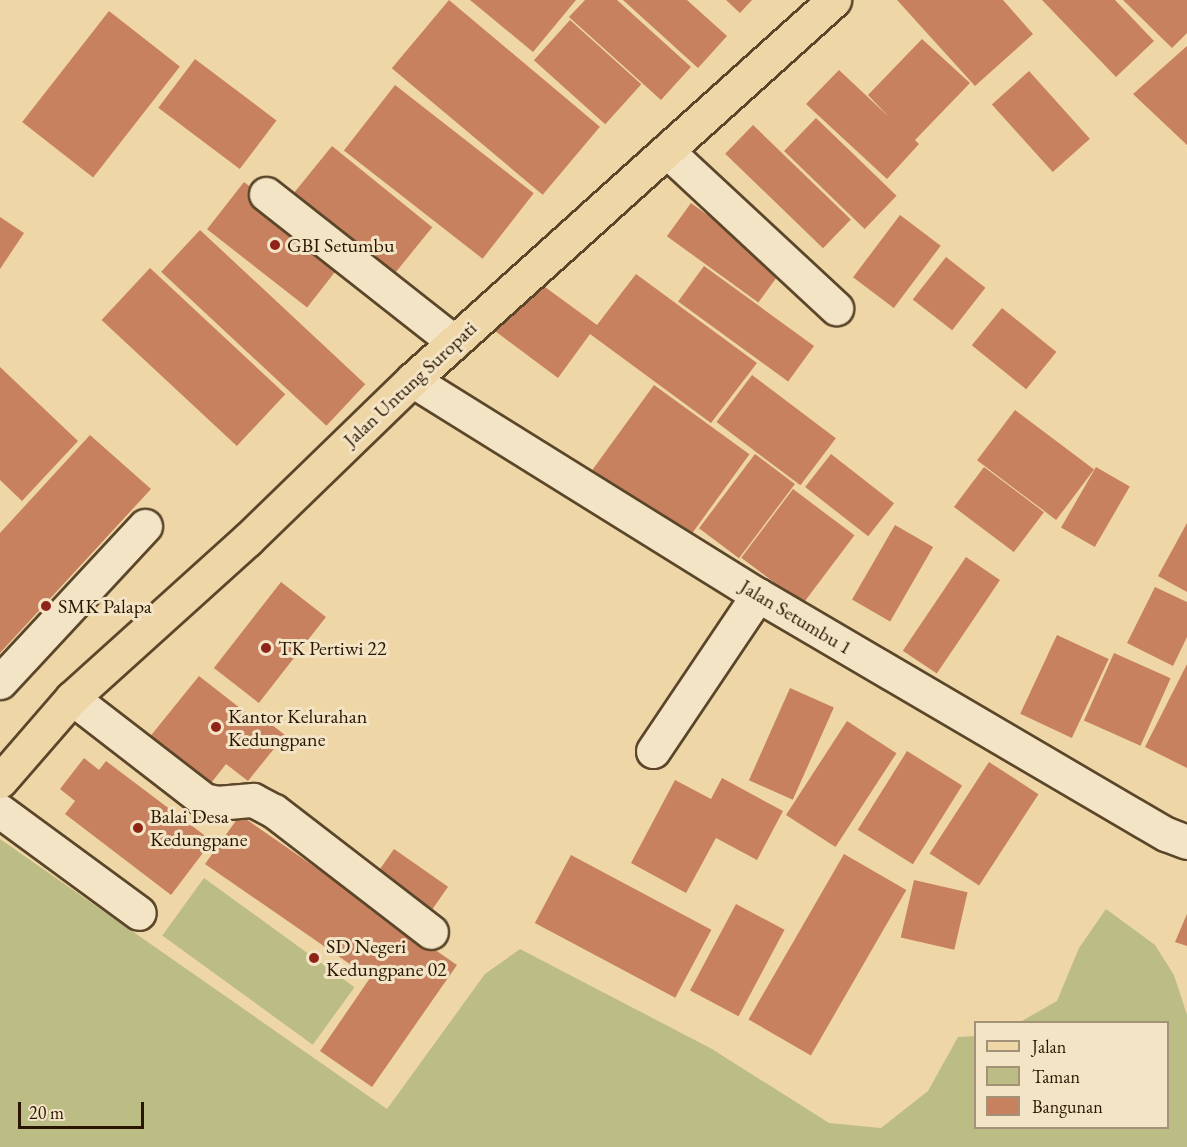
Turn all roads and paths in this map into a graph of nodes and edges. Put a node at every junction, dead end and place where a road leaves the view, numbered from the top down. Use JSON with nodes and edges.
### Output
{"nodes":[{"id":1,"x":834,"y":0,"type":"edge"},
{"id":2,"x":667,"y":151,"type":"junction"},
{"id":3,"x":266,"y":194,"type":"dead end"},
{"id":4,"x":836,"y":308,"type":"dead end"},
{"id":5,"x":454,"y":342,"type":"junction"},
{"id":6,"x":412,"y":380,"type":"junction"},
{"id":7,"x":145,"y":526,"type":"dead end"},
{"id":8,"x":758,"y":595,"type":"junction"},
{"id":9,"x":0,"y":682,"type":"edge"},
{"id":10,"x":72,"y":698,"type":"junction"},
{"id":11,"x":653,"y":751,"type":"dead end"},
{"id":12,"x":0,"y":781,"type":"edge"},
{"id":13,"x":0,"y":811,"type":"edge"},
{"id":14,"x":1187,"y":842,"type":"edge"},
{"id":15,"x":139,"y":913,"type":"dead end"},
{"id":16,"x":431,"y":932,"type":"dead end"}],
"edges":[{"from":1,"to":2,"type":"main road","name":"Jalan Untung Suropati"},
{"from":2,"to":4,"type":"street"},
{"from":2,"to":5,"type":"main road","name":"Jalan Untung Suropati"},
{"from":3,"to":5,"type":"street"},
{"from":5,"to":6,"type":"main road","name":"Jalan Untung Suropati"},
{"from":6,"to":8,"type":"street","name":"Jalan Setumbu 1"},
{"from":6,"to":10,"type":"main road","name":"Jalan Untung Suropati"},
{"from":7,"to":9,"type":"street"},
{"from":8,"to":11,"type":"street"},
{"from":8,"to":14,"type":"street","name":"Jalan Setumbu 1"},
{"from":10,"to":12,"type":"main road","name":"Jalan Untung Suropati"},
{"from":10,"to":16,"type":"street"},
{"from":13,"to":15,"type":"street"}]}
